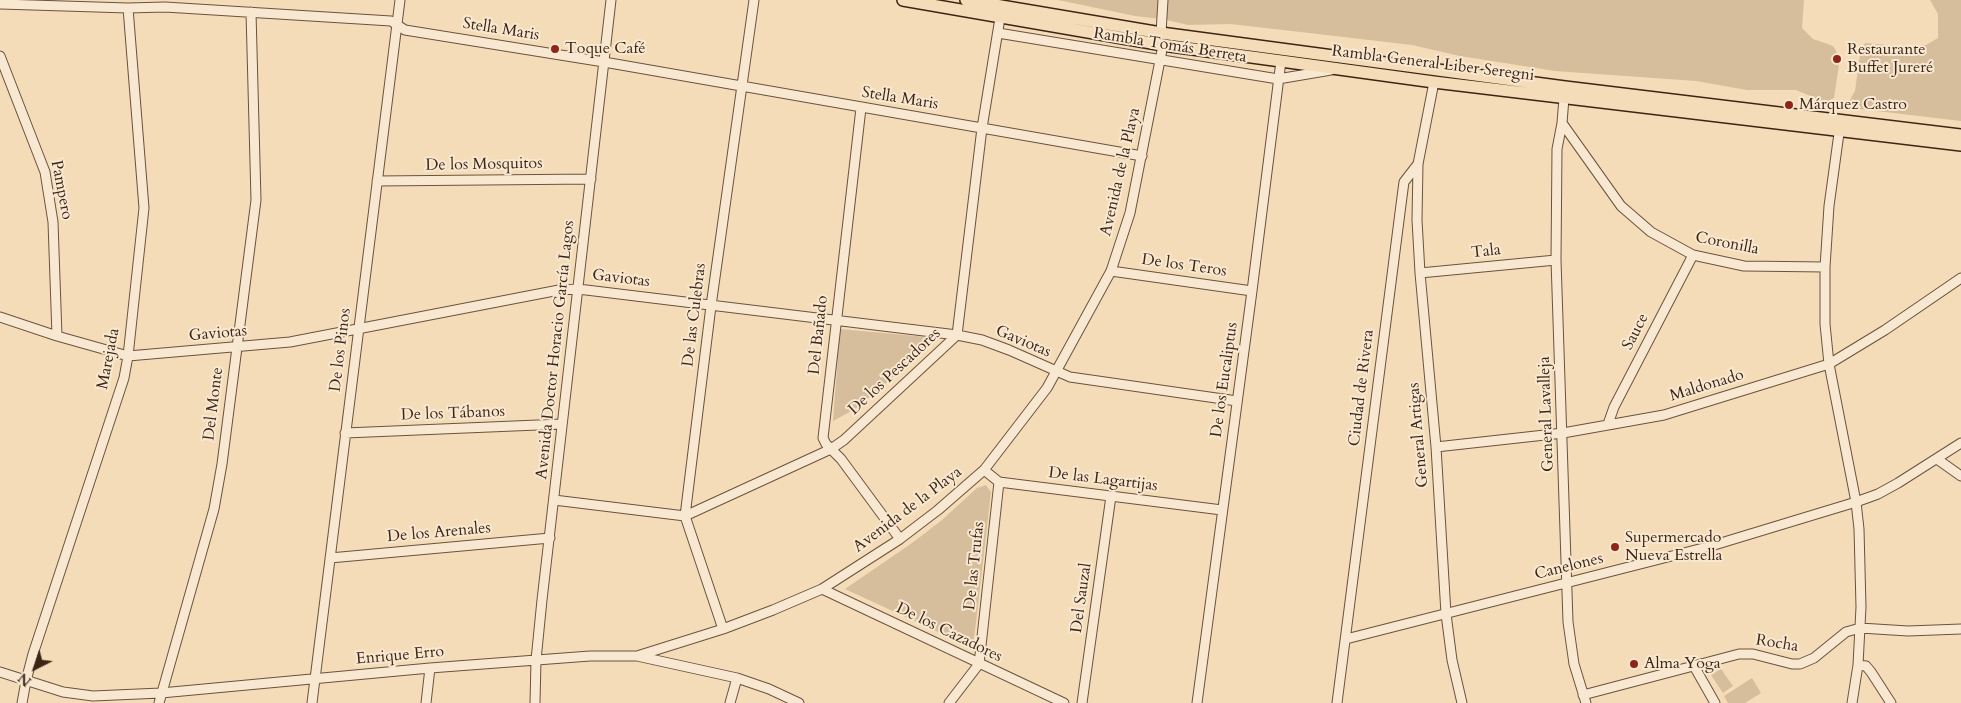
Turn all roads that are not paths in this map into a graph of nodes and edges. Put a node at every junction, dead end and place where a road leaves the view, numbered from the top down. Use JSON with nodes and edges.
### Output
{"nodes":[{"id":1,"x":400,"y":0,"type":"edge"},
{"id":2,"x":611,"y":0,"type":"edge"},
{"id":3,"x":754,"y":0,"type":"edge"},
{"id":4,"x":903,"y":0,"type":"edge"},
{"id":5,"x":966,"y":0,"type":"edge"},
{"id":6,"x":1163,"y":0,"type":"edge"},
{"id":7,"x":166,"y":3,"type":"edge"},
{"id":8,"x":0,"y":4,"type":"edge"},
{"id":9,"x":128,"y":8,"type":"junction"},
{"id":10,"x":251,"y":12,"type":"junction"},
{"id":11,"x":1000,"y":18,"type":"junction"},
{"id":12,"x":397,"y":25,"type":"junction"},
{"id":13,"x":998,"y":33,"type":"junction"},
{"id":14,"x":1160,"y":33,"type":"junction"},
{"id":15,"x":1163,"y":45,"type":"junction"},
{"id":16,"x":0,"y":56,"type":"edge"},
{"id":17,"x":1161,"y":60,"type":"junction"},
{"id":18,"x":1281,"y":61,"type":"junction"},
{"id":19,"x":604,"y":62,"type":"junction"},
{"id":20,"x":1338,"y":69,"type":"junction"},
{"id":21,"x":1278,"y":79,"type":"junction"},
{"id":22,"x":1434,"y":82,"type":"junction"},
{"id":23,"x":742,"y":88,"type":"junction"},
{"id":24,"x":1564,"y":98,"type":"junction"},
{"id":25,"x":861,"y":108,"type":"junction"},
{"id":26,"x":1562,"y":123,"type":"junction"},
{"id":27,"x":1840,"y":126,"type":"junction"},
{"id":28,"x":982,"y":128,"type":"junction"},
{"id":29,"x":1961,"y":135,"type":"edge"},
{"id":30,"x":1961,"y":145,"type":"edge"},
{"id":31,"x":1142,"y":156,"type":"junction"},
{"id":32,"x":1418,"y":164,"type":"junction"},
{"id":33,"x":591,"y":179,"type":"junction"},
{"id":34,"x":377,"y":181,"type":"junction"},
{"id":35,"x":1692,"y":255,"type":"junction"},
{"id":36,"x":1556,"y":260,"type":"junction"},
{"id":37,"x":1825,"y":267,"type":"junction"},
{"id":38,"x":1111,"y":271,"type":"junction"},
{"id":39,"x":1420,"y":274,"type":"junction"},
{"id":40,"x":1961,"y":278,"type":"edge"},
{"id":41,"x":578,"y":289,"type":"junction"},
{"id":42,"x":1252,"y":291,"type":"junction"},
{"id":43,"x":711,"y":306,"type":"junction"},
{"id":44,"x":0,"y":317,"type":"edge"},
{"id":45,"x":836,"y":320,"type":"junction"},
{"id":46,"x":358,"y":328,"type":"junction"},
{"id":47,"x":957,"y":335,"type":"junction"},
{"id":48,"x":57,"y":336,"type":"junction"},
{"id":49,"x":236,"y":348,"type":"junction"},
{"id":50,"x":128,"y":356,"type":"junction"},
{"id":51,"x":1829,"y":364,"type":"junction"},
{"id":52,"x":1056,"y":373,"type":"junction"},
{"id":53,"x":1237,"y":401,"type":"junction"},
{"id":54,"x":562,"y":424,"type":"junction"},
{"id":55,"x":1608,"y":424,"type":"junction"},
{"id":56,"x":345,"y":433,"type":"junction"},
{"id":57,"x":1563,"y":433,"type":"junction"},
{"id":58,"x":1961,"y":443,"type":"edge"},
{"id":59,"x":1436,"y":448,"type":"junction"},
{"id":60,"x":831,"y":449,"type":"junction"},
{"id":61,"x":1937,"y":459,"type":"junction"},
{"id":62,"x":984,"y":470,"type":"junction"},
{"id":63,"x":1961,"y":476,"type":"edge"},
{"id":64,"x":999,"y":482,"type":"junction"},
{"id":65,"x":1111,"y":496,"type":"junction"},
{"id":66,"x":554,"y":500,"type":"junction"},
{"id":67,"x":1856,"y":502,"type":"junction"},
{"id":68,"x":1222,"y":510,"type":"junction"},
{"id":69,"x":685,"y":516,"type":"junction"},
{"id":70,"x":550,"y":538,"type":"junction"},
{"id":71,"x":900,"y":539,"type":"junction"},
{"id":72,"x":330,"y":558,"type":"junction"},
{"id":73,"x":1568,"y":583,"type":"junction"},
{"id":74,"x":822,"y":589,"type":"junction"},
{"id":75,"x":1446,"y":614,"type":"junction"},
{"id":76,"x":1860,"y":628,"type":"junction"},
{"id":77,"x":722,"y":629,"type":"junction"},
{"id":78,"x":1961,"y":629,"type":"edge"},
{"id":79,"x":1346,"y":639,"type":"junction"},
{"id":80,"x":638,"y":656,"type":"junction"},
{"id":81,"x":536,"y":660,"type":"junction"},
{"id":82,"x":979,"y":664,"type":"junction"},
{"id":83,"x":1858,"y":665,"type":"junction"},
{"id":84,"x":1694,"y":666,"type":"junction"},
{"id":85,"x":430,"y":668,"type":"junction"},
{"id":86,"x":0,"y":672,"type":"edge"},
{"id":87,"x":316,"y":678,"type":"junction"},
{"id":88,"x":737,"y":678,"type":"junction"},
{"id":89,"x":26,"y":681,"type":"junction"},
{"id":90,"x":160,"y":698,"type":"edge"},
{"id":91,"x":1584,"y":699,"type":"edge"},
{"id":92,"x":22,"y":703,"type":"edge"},
{"id":93,"x":312,"y":703,"type":"edge"},
{"id":94,"x":426,"y":703,"type":"edge"},
{"id":95,"x":535,"y":703,"type":"edge"},
{"id":96,"x":730,"y":703,"type":"edge"},
{"id":97,"x":799,"y":703,"type":"edge"},
{"id":98,"x":949,"y":703,"type":"edge"},
{"id":99,"x":1064,"y":703,"type":"edge"},
{"id":100,"x":1082,"y":703,"type":"edge"},
{"id":101,"x":1197,"y":703,"type":"edge"},
{"id":102,"x":1337,"y":703,"type":"edge"},
{"id":103,"x":1462,"y":703,"type":"edge"},
{"id":104,"x":1715,"y":703,"type":"edge"},
{"id":105,"x":1852,"y":703,"type":"edge"},
{"id":106,"x":1891,"y":703,"type":"edge"}],
"edges":[{"from":1,"to":12,"type":"street","name":"De los Pinos"},
{"from":2,"to":19,"type":"street","name":"Avenida Doctor Horacio García Lagos"},
{"from":3,"to":23,"type":"street","name":"De las Culebras"},
{"from":4,"to":11,"type":"main road","name":"Rambla General Liber Seregni"},
{"from":5,"to":14,"type":"main road","name":"Rambla General Liber Seregni"},
{"from":6,"to":14,"type":"street"},
{"from":7,"to":9,"type":"street","name":"Stella Maris"},
{"from":7,"to":10,"type":"street","name":"Stella Maris"},
{"from":8,"to":9,"type":"street","name":"Stella Maris"},
{"from":9,"to":50,"type":"street","name":"Marejada"},
{"from":10,"to":12,"type":"street","name":"Stella Maris"},
{"from":10,"to":49,"type":"street","name":"Del Monte"},
{"from":11,"to":13,"type":"street","name":"De los Pescadores"},
{"from":11,"to":15,"type":"main road","name":"Rambla General Liber Seregni"},
{"from":12,"to":19,"type":"street","name":"Stella Maris"},
{"from":12,"to":34,"type":"street","name":"De los Pinos"},
{"from":13,"to":17,"type":"street","name":"Rambla Tomás Berreta"},
{"from":13,"to":28,"type":"street","name":"De los Pescadores"},
{"from":14,"to":27,"type":"main road","name":"Rambla General Liber Seregni"},
{"from":15,"to":17,"type":"street","name":"Avenida de la Playa"},
{"from":15,"to":18,"type":"main road","name":"Rambla General Liber Seregni"},
{"from":16,"to":48,"type":"street","name":"Pampero"},
{"from":17,"to":21,"type":"street","name":"Rambla Tomás Berreta"},
{"from":17,"to":31,"type":"street","name":"Avenida de la Playa"},
{"from":18,"to":20,"type":"main road","name":"Rambla General Liber Seregni"},
{"from":18,"to":21,"type":"street","name":"De los Eucaliptus"},
{"from":19,"to":23,"type":"street","name":"Stella Maris"},
{"from":19,"to":33,"type":"street","name":"Avenida Doctor Horacio García Lagos"},
{"from":20,"to":21,"type":"street","name":"Rambla Tomás Berreta"},
{"from":20,"to":22,"type":"main road","name":"Rambla General Liber Seregni"},
{"from":21,"to":42,"type":"street","name":"De los Eucaliptus"},
{"from":22,"to":24,"type":"main road","name":"Rambla General Liber Seregni"},
{"from":22,"to":32,"type":"street","name":"Ciudad de Rivera"},
{"from":23,"to":25,"type":"street","name":"Stella Maris"},
{"from":23,"to":43,"type":"street","name":"De las Culebras"},
{"from":24,"to":26,"type":"street","name":"General Lavalleja"},
{"from":24,"to":27,"type":"main road","name":"Rambla General Liber Seregni"},
{"from":25,"to":28,"type":"street","name":"Stella Maris"},
{"from":25,"to":45,"type":"street","name":"Del Bañado"},
{"from":26,"to":35,"type":"street","name":"Coronilla"},
{"from":26,"to":36,"type":"street","name":"General Lavalleja"},
{"from":27,"to":29,"type":"main road","name":"Rambla General Liber Seregni"},
{"from":27,"to":30,"type":"main road","name":"Rambla General Liber Seregni"},
{"from":27,"to":37,"type":"street"},
{"from":28,"to":31,"type":"street","name":"Stella Maris"},
{"from":28,"to":47,"type":"street","name":"De los Pescadores"},
{"from":31,"to":38,"type":"street","name":"Avenida de la Playa"},
{"from":32,"to":39,"type":"street","name":"General Artigas"},
{"from":32,"to":79,"type":"street","name":"Ciudad de Rivera"},
{"from":33,"to":34,"type":"street","name":"De los Mosquitos"},
{"from":33,"to":41,"type":"street","name":"Avenida Doctor Horacio García Lagos"},
{"from":34,"to":46,"type":"street","name":"De los Pinos"},
{"from":35,"to":37,"type":"street","name":"Coronilla"},
{"from":35,"to":55,"type":"street","name":"Sauce"},
{"from":36,"to":39,"type":"street","name":"Tala"},
{"from":36,"to":57,"type":"street","name":"General Lavalleja"},
{"from":37,"to":51,"type":"street"},
{"from":38,"to":42,"type":"street","name":"De los Teros"},
{"from":38,"to":52,"type":"street","name":"Avenida de la Playa"},
{"from":39,"to":59,"type":"street","name":"General Artigas"},
{"from":40,"to":51,"type":"street","name":"Maldonado"},
{"from":41,"to":43,"type":"street","name":"Gaviotas"},
{"from":41,"to":46,"type":"street","name":"Gaviotas"},
{"from":41,"to":54,"type":"street","name":"Avenida Doctor Horacio García Lagos"},
{"from":42,"to":53,"type":"street","name":"De los Eucaliptus"},
{"from":43,"to":45,"type":"street","name":"Gaviotas"},
{"from":43,"to":69,"type":"street","name":"De las Culebras"},
{"from":44,"to":48,"type":"street","name":"Gaviotas"},
{"from":45,"to":47,"type":"street","name":"Gaviotas"},
{"from":45,"to":60,"type":"street","name":"Del Bañado"},
{"from":46,"to":49,"type":"street","name":"Gaviotas"},
{"from":46,"to":56,"type":"street","name":"De los Pinos"},
{"from":47,"to":52,"type":"street","name":"Gaviotas"},
{"from":47,"to":60,"type":"street","name":"De los Pescadores"},
{"from":48,"to":50,"type":"street","name":"Gaviotas"},
{"from":49,"to":50,"type":"street","name":"Gaviotas"},
{"from":49,"to":90,"type":"street","name":"Del Monte"},
{"from":50,"to":89,"type":"street","name":"Marejada"},
{"from":51,"to":55,"type":"street","name":"Maldonado"},
{"from":51,"to":67,"type":"street"},
{"from":52,"to":53,"type":"street","name":"Gaviotas"},
{"from":52,"to":62,"type":"street","name":"Avenida de la Playa"},
{"from":53,"to":68,"type":"street","name":"De los Eucaliptus"},
{"from":54,"to":56,"type":"street","name":"De los Tábanos"},
{"from":54,"to":66,"type":"street","name":"Avenida Doctor Horacio García Lagos"},
{"from":55,"to":57,"type":"street","name":"Maldonado"},
{"from":56,"to":72,"type":"street","name":"De los Pinos"},
{"from":57,"to":59,"type":"street","name":"Maldonado"},
{"from":57,"to":73,"type":"street","name":"General Lavalleja"},
{"from":58,"to":61,"type":"street","name":"Canelones"},
{"from":59,"to":75,"type":"street","name":"General Artigas"},
{"from":60,"to":69,"type":"street","name":"De los Pescadores"},
{"from":60,"to":71,"type":"street","name":"Del Bañado"},
{"from":61,"to":63,"type":"street"},
{"from":61,"to":67,"type":"street","name":"Canelones"},
{"from":62,"to":64,"type":"street"},
{"from":62,"to":71,"type":"street","name":"Avenida de la Playa"},
{"from":64,"to":65,"type":"street","name":"De las Lagartijas"},
{"from":64,"to":82,"type":"street","name":"De las Trufas"},
{"from":65,"to":68,"type":"street","name":"De las Lagartijas"},
{"from":65,"to":100,"type":"street","name":"Del Sauzal"},
{"from":66,"to":69,"type":"street"},
{"from":66,"to":70,"type":"street","name":"Avenida Doctor Horacio García Lagos"},
{"from":67,"to":73,"type":"street","name":"Canelones"},
{"from":67,"to":76,"type":"street"},
{"from":68,"to":101,"type":"street","name":"De los Eucaliptus"},
{"from":69,"to":77,"type":"street","name":"De las Culebras"},
{"from":70,"to":72,"type":"street","name":"De los Arenales"},
{"from":70,"to":81,"type":"street","name":"Avenida Doctor Horacio García Lagos"},
{"from":71,"to":74,"type":"street","name":"Avenida de la Playa"},
{"from":72,"to":87,"type":"street","name":"De los Pinos"},
{"from":73,"to":75,"type":"street","name":"Canelones"},
{"from":73,"to":91,"type":"street","name":"General Lavalleja"},
{"from":74,"to":77,"type":"street","name":"Avenida de la Playa"},
{"from":74,"to":82,"type":"street","name":"De los Cazadores"},
{"from":75,"to":79,"type":"street","name":"Canelones"},
{"from":75,"to":103,"type":"street","name":"General Artigas"},
{"from":76,"to":78,"type":"street","name":"Rocha"},
{"from":76,"to":83,"type":"street"},
{"from":76,"to":84,"type":"street","name":"Rocha"},
{"from":77,"to":80,"type":"street","name":"Avenida de la Playa"},
{"from":79,"to":102,"type":"street","name":"Ciudad de Rivera"},
{"from":80,"to":81,"type":"street","name":"Enrique Erro"},
{"from":80,"to":88,"type":"street","name":"Enrique Erro"},
{"from":81,"to":85,"type":"street","name":"Enrique Erro"},
{"from":81,"to":95,"type":"street","name":"Avenida Doctor Horacio García Lagos"},
{"from":82,"to":98,"type":"street"},
{"from":82,"to":99,"type":"street","name":"De los Cazadores"},
{"from":83,"to":105,"type":"street"},
{"from":83,"to":106,"type":"street"},
{"from":84,"to":91,"type":"street","name":"Rocha"},
{"from":84,"to":104,"type":"street"},
{"from":85,"to":87,"type":"street","name":"Enrique Erro"},
{"from":85,"to":94,"type":"street"},
{"from":86,"to":89,"type":"street","name":"Enrique Erro"},
{"from":87,"to":90,"type":"street","name":"Enrique Erro"},
{"from":87,"to":93,"type":"street","name":"De los Pinos"},
{"from":88,"to":96,"type":"street"},
{"from":88,"to":97,"type":"street","name":"Enrique Erro"},
{"from":89,"to":90,"type":"street","name":"Enrique Erro"},
{"from":89,"to":92,"type":"street","name":"Marejada"}]}
